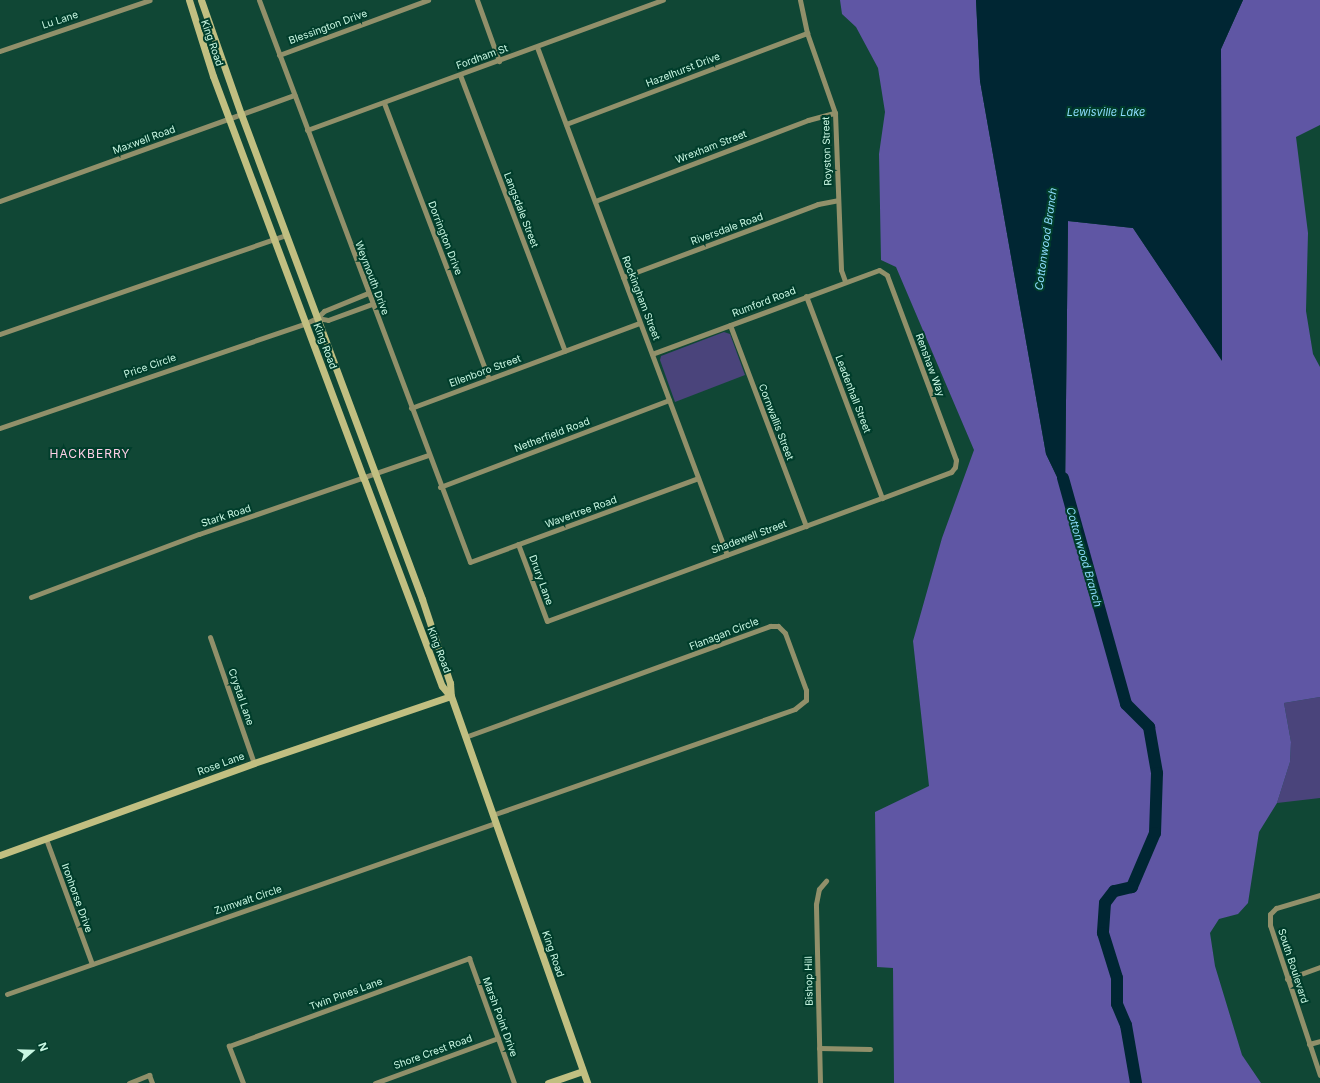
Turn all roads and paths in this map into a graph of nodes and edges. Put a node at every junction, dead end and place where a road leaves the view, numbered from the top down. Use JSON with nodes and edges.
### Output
{"nodes":[{"id":1,"x":150,"y":0,"type":"edge"},
{"id":2,"x":189,"y":0,"type":"edge"},
{"id":3,"x":201,"y":0,"type":"edge"},
{"id":4,"x":259,"y":0,"type":"edge"},
{"id":5,"x":428,"y":0,"type":"edge"},
{"id":6,"x":477,"y":0,"type":"edge"},
{"id":7,"x":663,"y":0,"type":"edge"},
{"id":8,"x":800,"y":0,"type":"edge"},
{"id":9,"x":807,"y":34,"type":"junction"},
{"id":10,"x":537,"y":47,"type":"junction"},
{"id":11,"x":0,"y":51,"type":"edge"},
{"id":12,"x":279,"y":55,"type":"junction"},
{"id":13,"x":499,"y":61,"type":"junction"},
{"id":14,"x":460,"y":75,"type":"junction"},
{"id":15,"x":294,"y":95,"type":"junction"},
{"id":16,"x":384,"y":103,"type":"junction"},
{"id":17,"x":835,"y":113,"type":"junction"},
{"id":18,"x":241,"y":114,"type":"junction"},
{"id":19,"x":229,"y":119,"type":"junction"},
{"id":20,"x":566,"y":124,"type":"junction"},
{"id":21,"x":307,"y":130,"type":"junction"},
{"id":22,"x":595,"y":200,"type":"junction"},
{"id":23,"x":838,"y":200,"type":"junction"},
{"id":24,"x":0,"y":201,"type":"edge"},
{"id":25,"x":286,"y":236,"type":"junction"},
{"id":26,"x":275,"y":240,"type":"junction"},
{"id":27,"x":882,"y":271,"type":"joint"},
{"id":28,"x":623,"y":277,"type":"junction"},
{"id":29,"x":845,"y":281,"type":"junction"},
{"id":30,"x":368,"y":293,"type":"junction"},
{"id":31,"x":806,"y":296,"type":"junction"},
{"id":32,"x":372,"y":304,"type":"junction"},
{"id":33,"x":317,"y":318,"type":"junction"},
{"id":34,"x":306,"y":323,"type":"junction"},
{"id":35,"x":640,"y":323,"type":"junction"},
{"id":36,"x":730,"y":325,"type":"junction"},
{"id":37,"x":0,"y":334,"type":"edge"},
{"id":38,"x":565,"y":351,"type":"junction"},
{"id":39,"x":652,"y":354,"type":"junction"},
{"id":40,"x":335,"y":366,"type":"junction"},
{"id":41,"x":323,"y":370,"type":"junction"},
{"id":42,"x":489,"y":379,"type":"junction"},
{"id":43,"x":670,"y":400,"type":"junction"},
{"id":44,"x":411,"y":408,"type":"junction"},
{"id":45,"x":0,"y":428,"type":"edge"},
{"id":46,"x":428,"y":455,"type":"junction"},
{"id":47,"x":955,"y":467,"type":"joint"},
{"id":48,"x":376,"y":475,"type":"junction"},
{"id":49,"x":698,"y":478,"type":"junction"},
{"id":50,"x":364,"y":479,"type":"junction"},
{"id":51,"x":440,"y":487,"type":"junction"},
{"id":52,"x":882,"y":498,"type":"junction"},
{"id":53,"x":806,"y":526,"type":"junction"},
{"id":54,"x":518,"y":544,"type":"junction"},
{"id":55,"x":404,"y":551,"type":"junction"},
{"id":56,"x":727,"y":554,"type":"junction"},
{"id":57,"x":393,"y":556,"type":"junction"},
{"id":58,"x":470,"y":562,"type":"joint"},
{"id":59,"x":31,"y":597,"type":"dead end"},
{"id":60,"x":547,"y":621,"type":"joint"},
{"id":61,"x":210,"y":637,"type":"dead end"},
{"id":62,"x":451,"y":696,"type":"junction"},
{"id":63,"x":465,"y":737,"type":"junction"},
{"id":64,"x":254,"y":763,"type":"junction"},
{"id":65,"x":494,"y":819,"type":"junction"},
{"id":66,"x":46,"y":839,"type":"junction"},
{"id":67,"x":0,"y":855,"type":"edge"},
{"id":68,"x":826,"y":881,"type":"dead end"},
{"id":69,"x":1320,"y":895,"type":"edge"},
{"id":70,"x":469,"y":958,"type":"joint"},
{"id":71,"x":92,"y":964,"type":"junction"},
{"id":72,"x":1320,"y":967,"type":"edge"},
{"id":73,"x":1287,"y":979,"type":"junction"},
{"id":74,"x":7,"y":994,"type":"dead end"},
{"id":75,"x":498,"y":1038,"type":"junction"},
{"id":76,"x":1320,"y":1041,"type":"edge"},
{"id":77,"x":1309,"y":1044,"type":"junction"},
{"id":78,"x":819,"y":1048,"type":"junction"},
{"id":79,"x":870,"y":1049,"type":"dead end"},
{"id":80,"x":582,"y":1071,"type":"junction"},
{"id":81,"x":1320,"y":1075,"type":"edge"},
{"id":82,"x":128,"y":1083,"type":"edge"},
{"id":83,"x":152,"y":1083,"type":"edge"},
{"id":84,"x":243,"y":1083,"type":"edge"},
{"id":85,"x":375,"y":1083,"type":"edge"},
{"id":86,"x":514,"y":1083,"type":"edge"},
{"id":87,"x":548,"y":1083,"type":"edge"},
{"id":88,"x":587,"y":1083,"type":"edge"},
{"id":89,"x":820,"y":1083,"type":"edge"}],
"edges":[{"from":1,"to":11,"type":"street","name":"Lu Lane"},
{"from":2,"to":19,"type":"street","name":"King Road"},
{"from":3,"to":18,"type":"street","name":"King Road"},
{"from":4,"to":12,"type":"street","name":"Weymouth Drive"},
{"from":5,"to":12,"type":"street","name":"Blessington Drive"},
{"from":6,"to":13,"type":"street"},
{"from":7,"to":10,"type":"street","name":"Fordham St"},
{"from":8,"to":9,"type":"street","name":"Royston Street"},
{"from":9,"to":17,"type":"street","name":"Royston Street"},
{"from":9,"to":20,"type":"street","name":"Hazelhurst Drive"},
{"from":10,"to":13,"type":"street","name":"Fordham St"},
{"from":10,"to":20,"type":"street","name":"Rockingham Street"},
{"from":12,"to":15,"type":"street","name":"Weymouth Drive"},
{"from":13,"to":14,"type":"street","name":"Fordham St"},
{"from":14,"to":16,"type":"street","name":"Fordham St"},
{"from":14,"to":38,"type":"street","name":"Langsdale Street"},
{"from":15,"to":18,"type":"street","name":"Maxwell Road"},
{"from":15,"to":21,"type":"street","name":"Weymouth Drive"},
{"from":16,"to":21,"type":"street","name":"Fordham St"},
{"from":16,"to":42,"type":"street","name":"Dorrington Drive"},
{"from":17,"to":22,"type":"street","name":"Wrexham Street"},
{"from":17,"to":23,"type":"street","name":"Royston Street"},
{"from":18,"to":19,"type":"street","name":"Maxwell Road"},
{"from":18,"to":25,"type":"street","name":"King Road"},
{"from":19,"to":24,"type":"street","name":"Maxwell Road"},
{"from":19,"to":26,"type":"street","name":"King Road"},
{"from":20,"to":22,"type":"street","name":"Rockingham Street"},
{"from":21,"to":30,"type":"street","name":"Weymouth Drive"},
{"from":22,"to":28,"type":"street","name":"Rockingham Street"},
{"from":23,"to":28,"type":"street","name":"Riversdale Road"},
{"from":23,"to":29,"type":"street","name":"Royston Street"},
{"from":25,"to":26,"type":"street"},
{"from":25,"to":33,"type":"street","name":"King Road"},
{"from":26,"to":34,"type":"street","name":"King Road"},
{"from":26,"to":37,"type":"street"},
{"from":27,"to":29,"type":"street","name":"Rumford Road"},
{"from":27,"to":47,"type":"street","name":"Renshaw Way"},
{"from":28,"to":35,"type":"street","name":"Rockingham Street"},
{"from":29,"to":31,"type":"street","name":"Rumford Road"},
{"from":30,"to":32,"type":"street","name":"Weymouth Drive"},
{"from":30,"to":33,"type":"street"},
{"from":31,"to":36,"type":"street","name":"Rumford Road"},
{"from":31,"to":52,"type":"street","name":"Leadenhall Street"},
{"from":32,"to":33,"type":"street"},
{"from":32,"to":44,"type":"street","name":"Weymouth Drive"},
{"from":33,"to":34,"type":"street","name":"Price Circle"},
{"from":33,"to":40,"type":"street","name":"King Road"},
{"from":34,"to":41,"type":"street","name":"King Road"},
{"from":34,"to":45,"type":"street","name":"Price Circle"},
{"from":35,"to":38,"type":"street","name":"Ellenboro Street"},
{"from":35,"to":39,"type":"street","name":"Rockingham Street"},
{"from":36,"to":39,"type":"street","name":"Rumford Road"},
{"from":36,"to":53,"type":"street","name":"Cornwallis Street"},
{"from":38,"to":42,"type":"street","name":"Ellenboro Street"},
{"from":39,"to":43,"type":"street","name":"Rockingham Street"},
{"from":40,"to":41,"type":"street"},
{"from":40,"to":48,"type":"street","name":"King Road"},
{"from":41,"to":50,"type":"street","name":"King Road"},
{"from":42,"to":44,"type":"street","name":"Ellenboro Street"},
{"from":43,"to":49,"type":"street","name":"Rockingham Street"},
{"from":43,"to":51,"type":"street","name":"Netherfield Road"},
{"from":44,"to":46,"type":"street","name":"Weymouth Drive"},
{"from":46,"to":48,"type":"street","name":"Stark Road"},
{"from":46,"to":51,"type":"street","name":"Weymouth Drive"},
{"from":47,"to":52,"type":"street","name":"Shadewell Street"},
{"from":48,"to":50,"type":"street","name":"Stark Road"},
{"from":48,"to":55,"type":"street","name":"King Road"},
{"from":49,"to":54,"type":"street","name":"Wavertree Road"},
{"from":49,"to":56,"type":"street","name":"Rockingham Street"},
{"from":50,"to":57,"type":"street","name":"King Road"},
{"from":50,"to":59,"type":"street","name":"Stark Road"},
{"from":51,"to":58,"type":"street","name":"Weymouth Drive"},
{"from":52,"to":53,"type":"street","name":"Shadewell Street"},
{"from":53,"to":56,"type":"street","name":"Shadewell Street"},
{"from":54,"to":58,"type":"street","name":"Wavertree Road"},
{"from":54,"to":60,"type":"street","name":"Drury Lane"},
{"from":55,"to":57,"type":"street"},
{"from":55,"to":62,"type":"street","name":"King Road"},
{"from":56,"to":60,"type":"street","name":"Shadewell Street"},
{"from":57,"to":62,"type":"street","name":"King Road"},
{"from":61,"to":64,"type":"street","name":"Crystal Lane"},
{"from":62,"to":63,"type":"street","name":"King Road"},
{"from":62,"to":64,"type":"street","name":"Rose Lane"},
{"from":63,"to":65,"type":"street","name":"King Road"},
{"from":63,"to":65,"type":"street","name":"Flanagan Circle"},
{"from":64,"to":66,"type":"street","name":"Rose Lane"},
{"from":65,"to":71,"type":"street","name":"Zumwalt Circle"},
{"from":65,"to":80,"type":"street","name":"King Road"},
{"from":66,"to":67,"type":"street","name":"Rose Lane"},
{"from":66,"to":71,"type":"street","name":"Ironhorse Drive"},
{"from":68,"to":78,"type":"street","name":"Bishop Hill"},
{"from":69,"to":73,"type":"street","name":"South Boulevard"},
{"from":70,"to":75,"type":"street","name":"Marsh Point Drive"},
{"from":70,"to":84,"type":"street","name":"Twin Pines Lane"},
{"from":71,"to":74,"type":"street","name":"Zumwalt Circle"},
{"from":72,"to":73,"type":"street"},
{"from":73,"to":77,"type":"street","name":"South Boulevard"},
{"from":75,"to":85,"type":"street","name":"Shore Crest Road"},
{"from":75,"to":86,"type":"street","name":"Marsh Point Drive"},
{"from":76,"to":77,"type":"street"},
{"from":77,"to":81,"type":"street","name":"South Boulevard"},
{"from":78,"to":79,"type":"street"},
{"from":78,"to":89,"type":"street","name":"Bishop Hill"},
{"from":80,"to":87,"type":"street"},
{"from":80,"to":88,"type":"street","name":"King Road"},
{"from":82,"to":83,"type":"street"}]}
